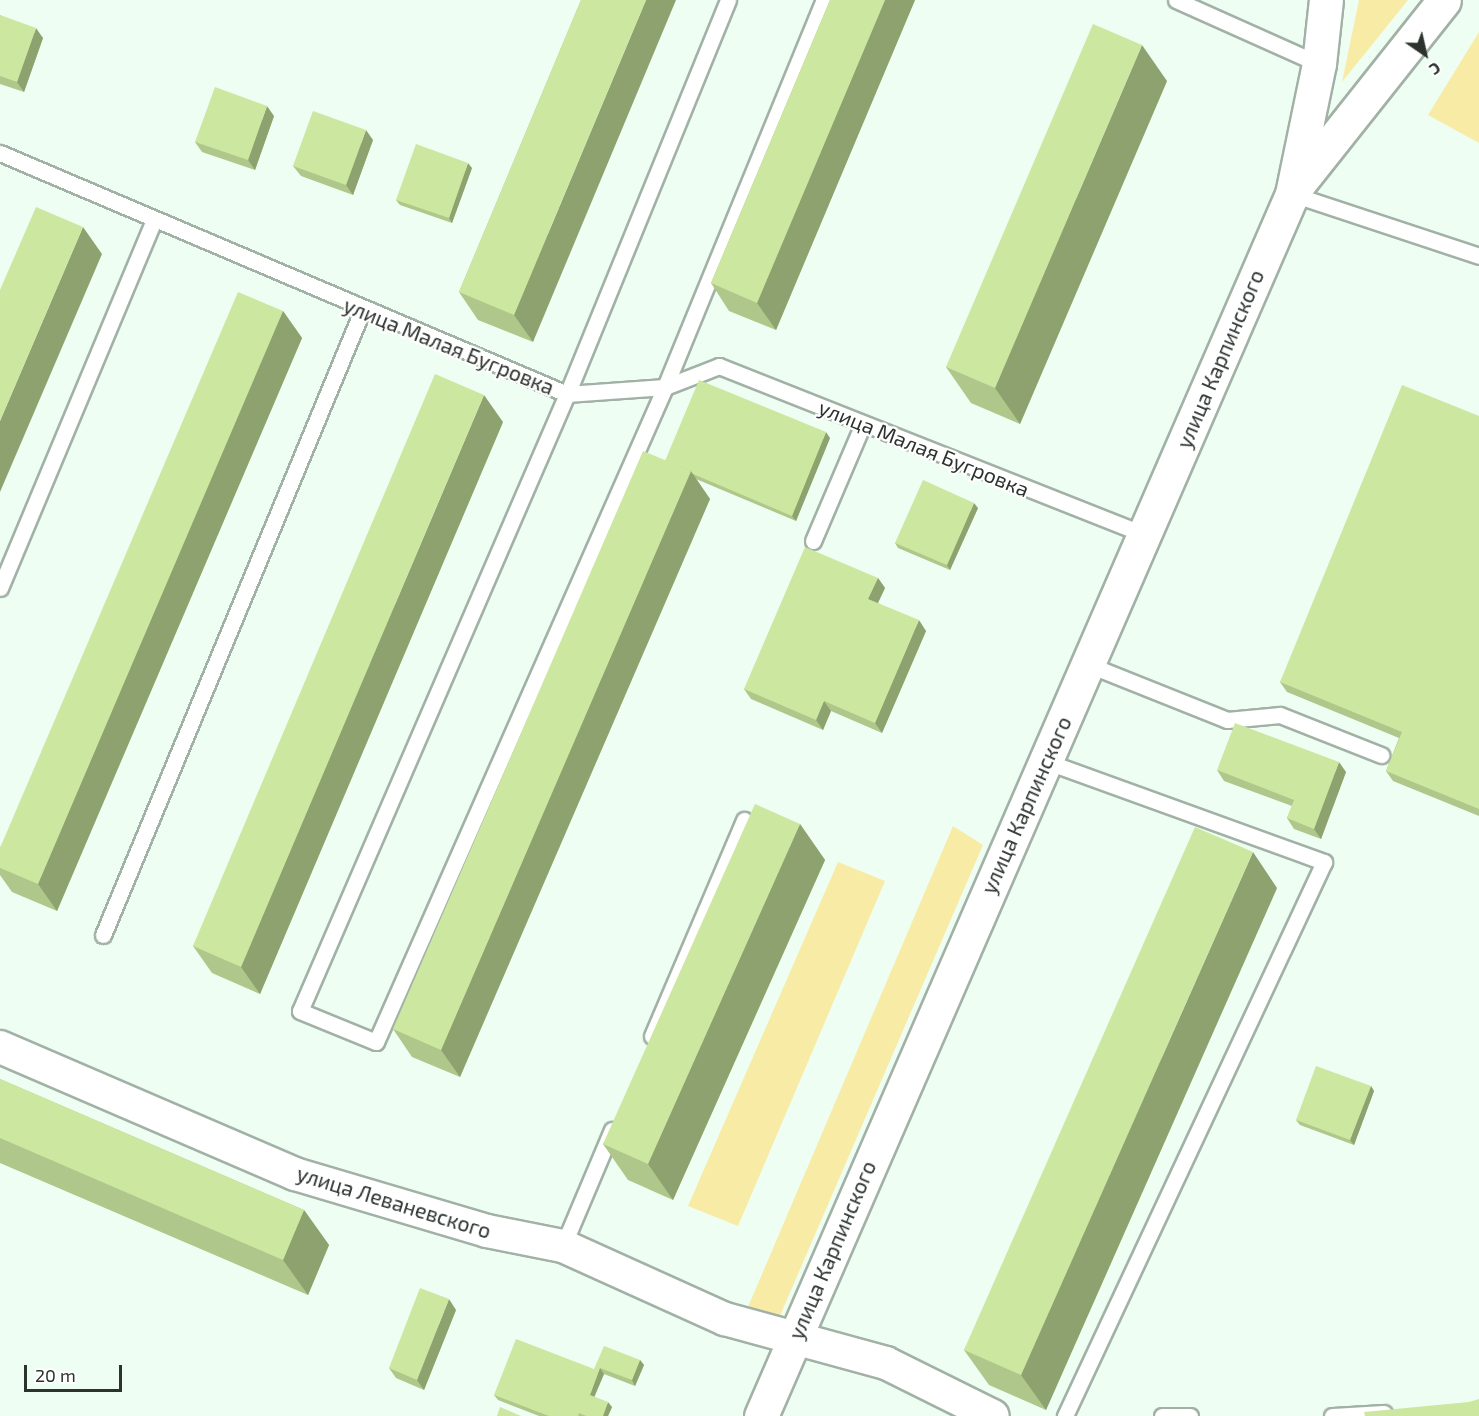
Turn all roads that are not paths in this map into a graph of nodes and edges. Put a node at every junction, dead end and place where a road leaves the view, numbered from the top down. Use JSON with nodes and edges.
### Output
{"nodes":[{"id":1,"x":728,"y":0,"type":"edge"},
{"id":2,"x":825,"y":0,"type":"edge"},
{"id":3,"x":1176,"y":0,"type":"edge"},
{"id":4,"x":1326,"y":0,"type":"edge"},
{"id":5,"x":1444,"y":0,"type":"edge"},
{"id":6,"x":1198,"y":5,"type":"edge"},
{"id":7,"x":1319,"y":64,"type":"junction"},
{"id":8,"x":0,"y":153,"type":"edge"},
{"id":9,"x":1292,"y":194,"type":"junction"},
{"id":10,"x":154,"y":220,"type":"junction"},
{"id":11,"x":1479,"y":256,"type":"edge"},
{"id":12,"x":362,"y":310,"type":"junction"},
{"id":13,"x":665,"y":387,"type":"junction"},
{"id":14,"x":567,"y":394,"type":"junction"},
{"id":15,"x":863,"y":424,"type":"junction"},
{"id":16,"x":1144,"y":534,"type":"junction"},
{"id":17,"x":813,"y":541,"type":"dead end"},
{"id":18,"x":0,"y":588,"type":"edge"},
{"id":19,"x":1087,"y":663,"type":"junction"},
{"id":20,"x":1381,"y":755,"type":"dead end"},
{"id":21,"x":1045,"y":761,"type":"junction"},
{"id":22,"x":744,"y":820,"type":"dead end"},
{"id":23,"x":102,"y":935,"type":"dead end"},
{"id":24,"x":0,"y":1047,"type":"edge"},
{"id":25,"x":646,"y":1049,"type":"edge"},
{"id":26,"x":618,"y":1115,"type":"edge"},
{"id":27,"x":563,"y":1246,"type":"junction"},
{"id":28,"x":793,"y":1340,"type":"junction"},
{"id":29,"x":1399,"y":1412,"type":"edge"},
{"id":30,"x":761,"y":1416,"type":"edge"},
{"id":31,"x":993,"y":1416,"type":"edge"},
{"id":32,"x":1065,"y":1416,"type":"edge"},
{"id":33,"x":1162,"y":1416,"type":"edge"},
{"id":34,"x":1190,"y":1416,"type":"edge"},
{"id":35,"x":1332,"y":1416,"type":"edge"}],
"edges":[{"from":1,"to":14,"type":"lane"},
{"from":2,"to":13,"type":"lane"},
{"from":3,"to":6,"type":"lane"},
{"from":4,"to":7,"type":"main road","name":"улица Карпинского"},
{"from":5,"to":9,"type":"main road","name":"улица Карпинского"},
{"from":6,"to":7,"type":"lane"},
{"from":7,"to":9,"type":"main road","name":"улица Карпинского"},
{"from":8,"to":10,"type":"lane","name":"улица Малая Бугровка"},
{"from":9,"to":11,"type":"lane"},
{"from":9,"to":16,"type":"main road","name":"улица Карпинского"},
{"from":10,"to":12,"type":"lane","name":"улица Малая Бугровка"},
{"from":10,"to":18,"type":"lane"},
{"from":12,"to":14,"type":"lane","name":"улица Малая Бугровка"},
{"from":12,"to":23,"type":"lane"},
{"from":13,"to":14,"type":"lane","name":"улица Малая Бугровка"},
{"from":13,"to":14,"type":"lane"},
{"from":13,"to":15,"type":"lane","name":"улица Малая Бугровка"},
{"from":15,"to":16,"type":"lane","name":"улица Малая Бугровка"},
{"from":15,"to":17,"type":"lane"},
{"from":16,"to":19,"type":"main road","name":"улица Карпинского"},
{"from":19,"to":20,"type":"lane"},
{"from":19,"to":21,"type":"main road","name":"улица Карпинского"},
{"from":21,"to":28,"type":"main road","name":"улица Карпинского"},
{"from":21,"to":32,"type":"lane"},
{"from":22,"to":25,"type":"lane"},
{"from":24,"to":27,"type":"street","name":"улица Леваневского"},
{"from":26,"to":27,"type":"lane"},
{"from":27,"to":28,"type":"street","name":"улица Леваневского"},
{"from":28,"to":30,"type":"main road","name":"улица Карпинского"},
{"from":28,"to":31,"type":"street","name":"улица Леваневского"},
{"from":29,"to":35,"type":"lane"},
{"from":33,"to":34,"type":"lane"}]}
